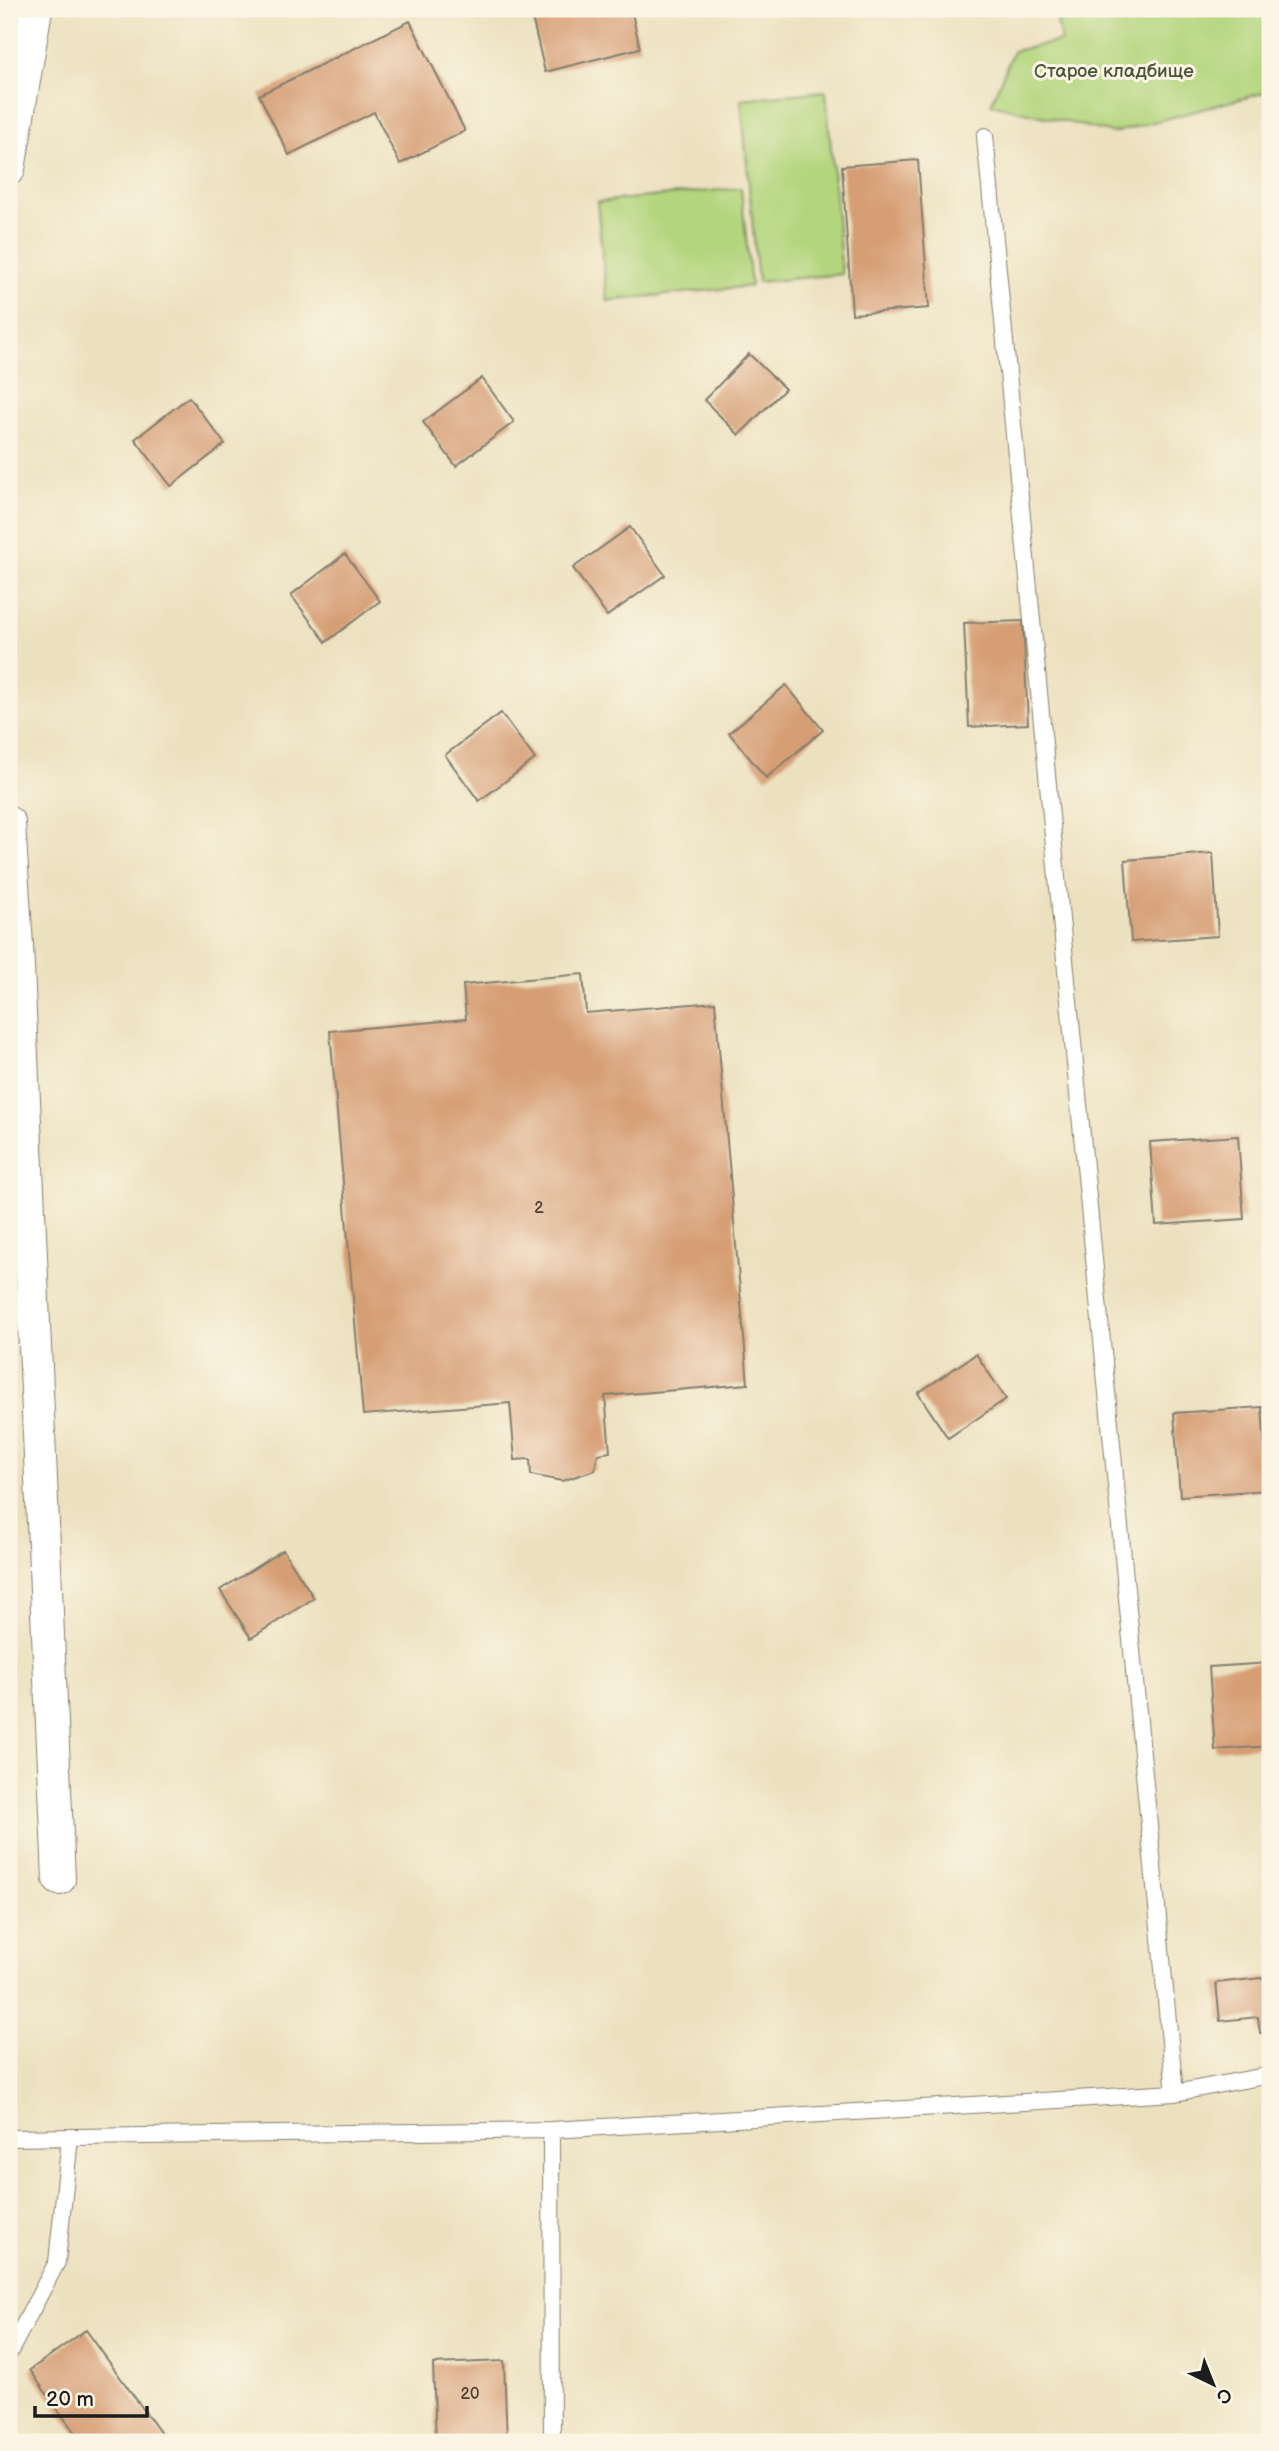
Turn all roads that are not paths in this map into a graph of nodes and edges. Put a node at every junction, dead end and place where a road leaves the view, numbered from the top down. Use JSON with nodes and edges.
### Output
{"nodes":[{"id":1,"x":36,"y":9,"type":"edge"},
{"id":2,"x":985,"y":136,"type":"dead end"},
{"id":3,"x":9,"y":169,"type":"edge"},
{"id":4,"x":9,"y":823,"type":"edge"},
{"id":5,"x":59,"y":1879,"type":"dead end"},
{"id":6,"x":1270,"y":2075,"type":"edge"},
{"id":7,"x":1175,"y":2093,"type":"junction"},
{"id":8,"x":551,"y":2130,"type":"junction"},
{"id":9,"x":9,"y":2138,"type":"edge"},
{"id":10,"x":70,"y":2138,"type":"junction"},
{"id":11,"x":9,"y":2353,"type":"edge"},
{"id":12,"x":552,"y":2442,"type":"edge"}],
"edges":[{"from":1,"to":3,"type":"street"},
{"from":2,"to":7,"type":"lane"},
{"from":4,"to":5,"type":"street"},
{"from":6,"to":7,"type":"lane"},
{"from":7,"to":8,"type":"lane"},
{"from":8,"to":10,"type":"lane"},
{"from":8,"to":12,"type":"lane"},
{"from":9,"to":10,"type":"lane"},
{"from":10,"to":11,"type":"lane"}]}
